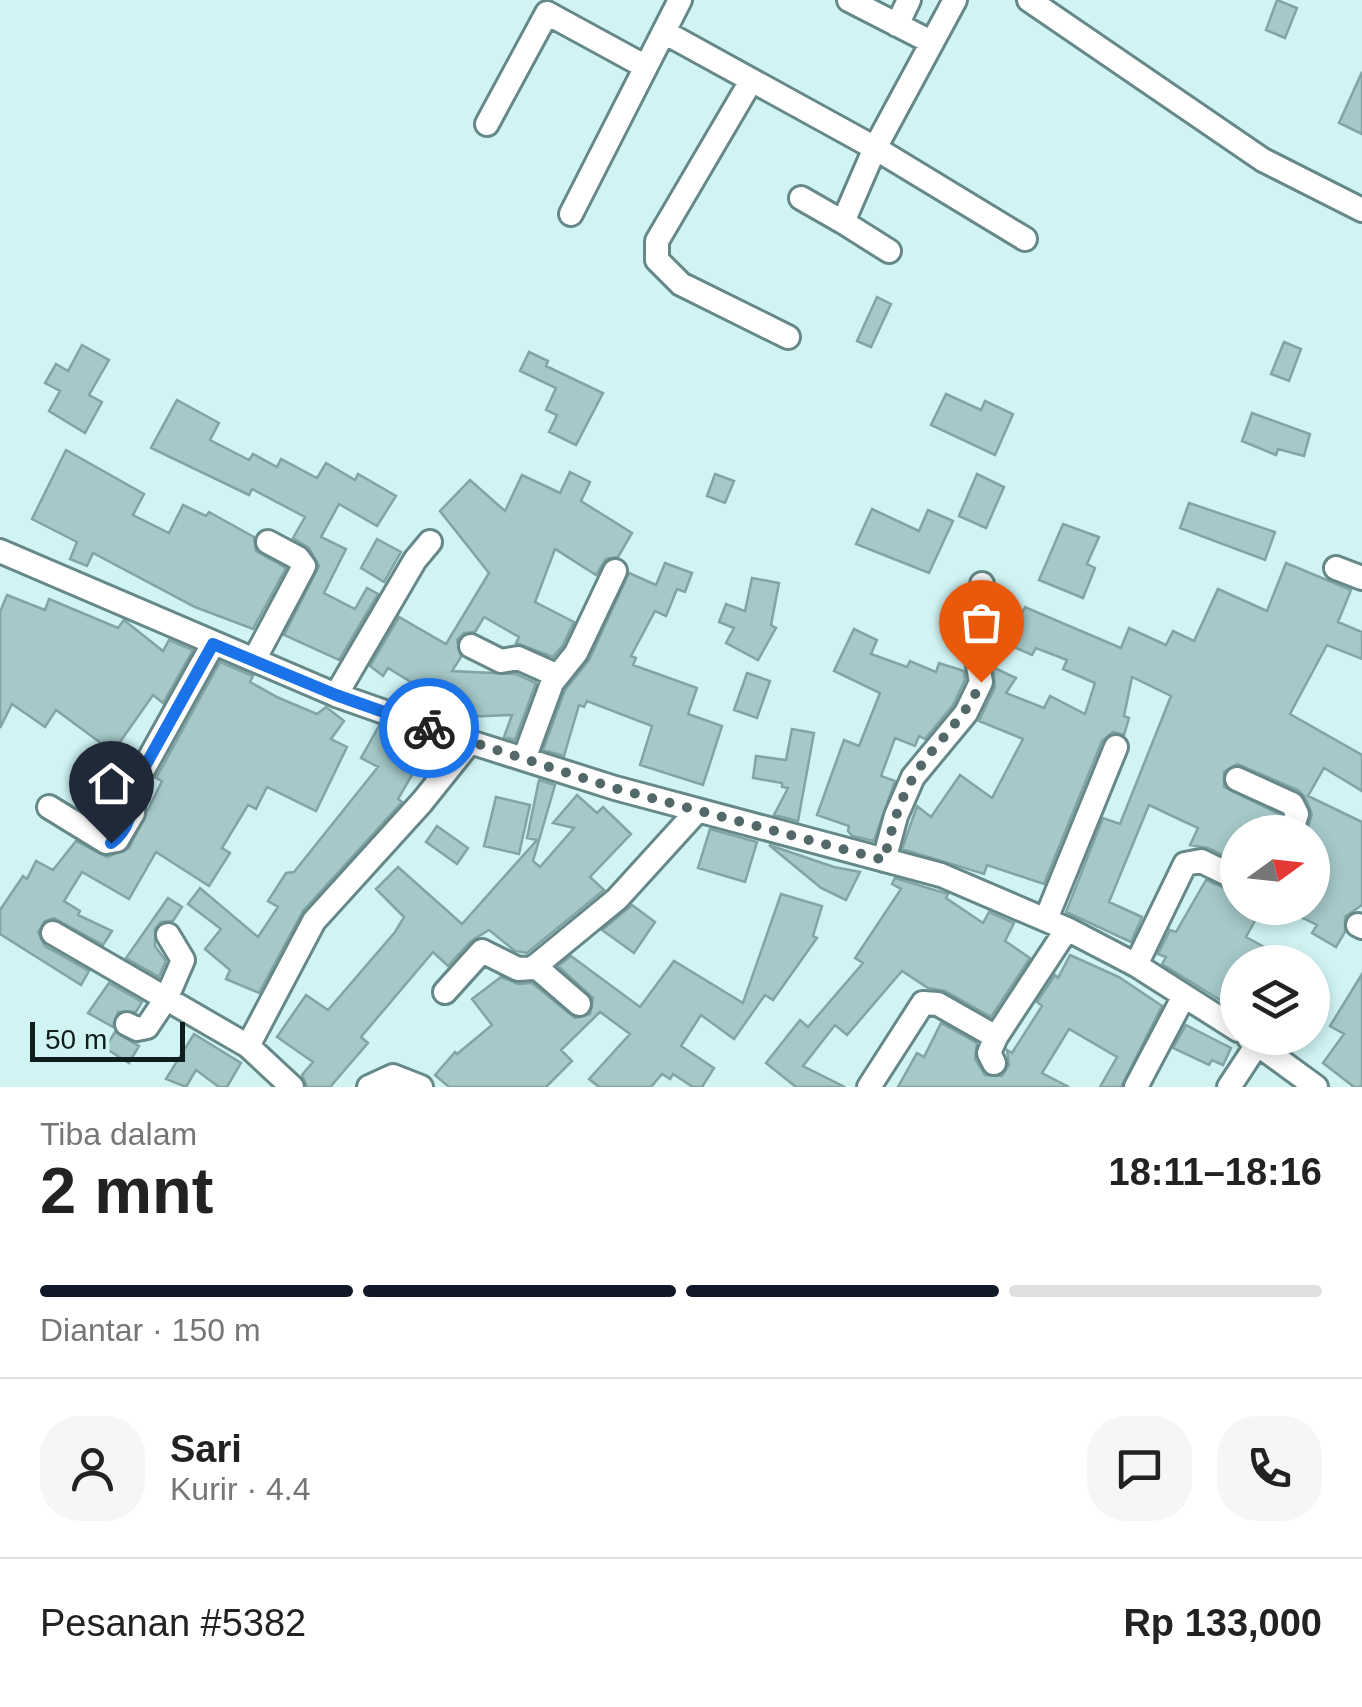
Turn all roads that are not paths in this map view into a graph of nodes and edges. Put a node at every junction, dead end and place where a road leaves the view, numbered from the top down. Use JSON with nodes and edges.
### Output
{"nodes":[{"id":1,"x":680,"y":0,"type":"edge"},
{"id":2,"x":848,"y":0,"type":"edge"},
{"id":3,"x":909,"y":0,"type":"edge"},
{"id":4,"x":954,"y":0,"type":"edge"},
{"id":5,"x":1028,"y":0,"type":"edge"},
{"id":6,"x":897,"y":25,"type":"junction"},
{"id":7,"x":664,"y":32,"type":"junction"},
{"id":8,"x":931,"y":42,"type":"junction"},
{"id":9,"x":646,"y":67,"type":"junction"},
{"id":10,"x":752,"y":81,"type":"junction"},
{"id":11,"x":487,"y":124,"type":"dead end"},
{"id":12,"x":875,"y":148,"type":"junction"},
{"id":13,"x":802,"y":198,"type":"dead end"},
{"id":14,"x":1362,"y":210,"type":"edge"},
{"id":15,"x":571,"y":214,"type":"dead end"},
{"id":16,"x":843,"y":222,"type":"junction"},
{"id":17,"x":1025,"y":239,"type":"dead end"},
{"id":18,"x":890,"y":251,"type":"dead end"},
{"id":19,"x":788,"y":337,"type":"dead end"},
{"id":20,"x":268,"y":542,"type":"dead end"},
{"id":21,"x":430,"y":542,"type":"dead end"},
{"id":22,"x":0,"y":551,"type":"edge"},
{"id":23,"x":1336,"y":568,"type":"dead end"},
{"id":24,"x":616,"y":571,"type":"dead end"},
{"id":25,"x":1362,"y":578,"type":"edge"},
{"id":26,"x":982,"y":584,"type":"dead end"},
{"id":27,"x":213,"y":644,"type":"junction"},
{"id":28,"x":470,"y":646,"type":"dead end"},
{"id":29,"x":254,"y":660,"type":"junction"},
{"id":30,"x":556,"y":675,"type":"junction"},
{"id":31,"x":336,"y":695,"type":"junction"},
{"id":32,"x":470,"y":742,"type":"junction"},
{"id":33,"x":1116,"y":746,"type":"dead end"},
{"id":34,"x":524,"y":760,"type":"junction"},
{"id":35,"x":1236,"y":779,"type":"dead end"},
{"id":36,"x":49,"y":807,"type":"dead end"},
{"id":37,"x":698,"y":810,"type":"junction"},
{"id":38,"x":1297,"y":815,"type":"edge"},
{"id":39,"x":884,"y":860,"type":"junction"},
{"id":40,"x":1220,"y":871,"type":"edge"},
{"id":41,"x":1056,"y":924,"type":"junction"},
{"id":42,"x":53,"y":934,"type":"dead end"},
{"id":43,"x":168,"y":936,"type":"dead end"},
{"id":44,"x":1136,"y":965,"type":"junction"},
{"id":45,"x":535,"y":966,"type":"junction"},
{"id":46,"x":445,"y":992,"type":"dead end"},
{"id":47,"x":1184,"y":996,"type":"junction"},
{"id":48,"x":167,"y":997,"type":"junction"},
{"id":49,"x":579,"y":1004,"type":"dead end"},
{"id":50,"x":1220,"y":1019,"type":"edge"},
{"id":51,"x":127,"y":1024,"type":"dead end"},
{"id":52,"x":996,"y":1037,"type":"junction"},
{"id":53,"x":248,"y":1046,"type":"junction"},
{"id":54,"x":1241,"y":1055,"type":"edge"},
{"id":55,"x":1272,"y":1055,"type":"edge"},
{"id":56,"x":994,"y":1063,"type":"dead end"},
{"id":57,"x":292,"y":1087,"type":"edge"},
{"id":58,"x":369,"y":1087,"type":"edge"},
{"id":59,"x":421,"y":1087,"type":"edge"},
{"id":60,"x":869,"y":1087,"type":"edge"},
{"id":61,"x":1136,"y":1087,"type":"edge"},
{"id":62,"x":1229,"y":1087,"type":"edge"},
{"id":63,"x":1316,"y":1087,"type":"edge"}],
"edges":[{"from":1,"to":7,"type":"street"},
{"from":2,"to":6,"type":"street"},
{"from":3,"to":6,"type":"street"},
{"from":4,"to":8,"type":"street"},
{"from":5,"to":14,"type":"street"},
{"from":6,"to":8,"type":"street"},
{"from":7,"to":9,"type":"street"},
{"from":7,"to":10,"type":"street"},
{"from":8,"to":12,"type":"street"},
{"from":9,"to":11,"type":"street"},
{"from":9,"to":15,"type":"street"},
{"from":10,"to":12,"type":"street"},
{"from":10,"to":19,"type":"street"},
{"from":12,"to":16,"type":"street"},
{"from":12,"to":17,"type":"street"},
{"from":13,"to":16,"type":"street"},
{"from":16,"to":18,"type":"street"},
{"from":20,"to":29,"type":"street"},
{"from":21,"to":31,"type":"street"},
{"from":22,"to":27,"type":"street"},
{"from":23,"to":25,"type":"street"},
{"from":24,"to":30,"type":"street"},
{"from":26,"to":39,"type":"street"},
{"from":27,"to":29,"type":"street"},
{"from":27,"to":36,"type":"street"},
{"from":28,"to":30,"type":"street"},
{"from":29,"to":31,"type":"street"},
{"from":30,"to":34,"type":"street"},
{"from":31,"to":32,"type":"street"},
{"from":32,"to":34,"type":"street"},
{"from":32,"to":53,"type":"street"},
{"from":33,"to":41,"type":"street"},
{"from":34,"to":37,"type":"street"},
{"from":35,"to":38,"type":"street"},
{"from":37,"to":39,"type":"street"},
{"from":37,"to":45,"type":"street"},
{"from":39,"to":41,"type":"street"},
{"from":40,"to":44,"type":"street"},
{"from":41,"to":44,"type":"street"},
{"from":41,"to":52,"type":"street"},
{"from":42,"to":48,"type":"street"},
{"from":43,"to":48,"type":"street"},
{"from":44,"to":47,"type":"street"},
{"from":45,"to":46,"type":"street"},
{"from":45,"to":49,"type":"street"},
{"from":47,"to":50,"type":"street"},
{"from":47,"to":61,"type":"street"},
{"from":48,"to":51,"type":"street"},
{"from":48,"to":53,"type":"street"},
{"from":52,"to":56,"type":"street"},
{"from":52,"to":60,"type":"street"},
{"from":53,"to":57,"type":"street"},
{"from":54,"to":62,"type":"street"},
{"from":55,"to":63,"type":"street"},
{"from":58,"to":59,"type":"street"}]}
